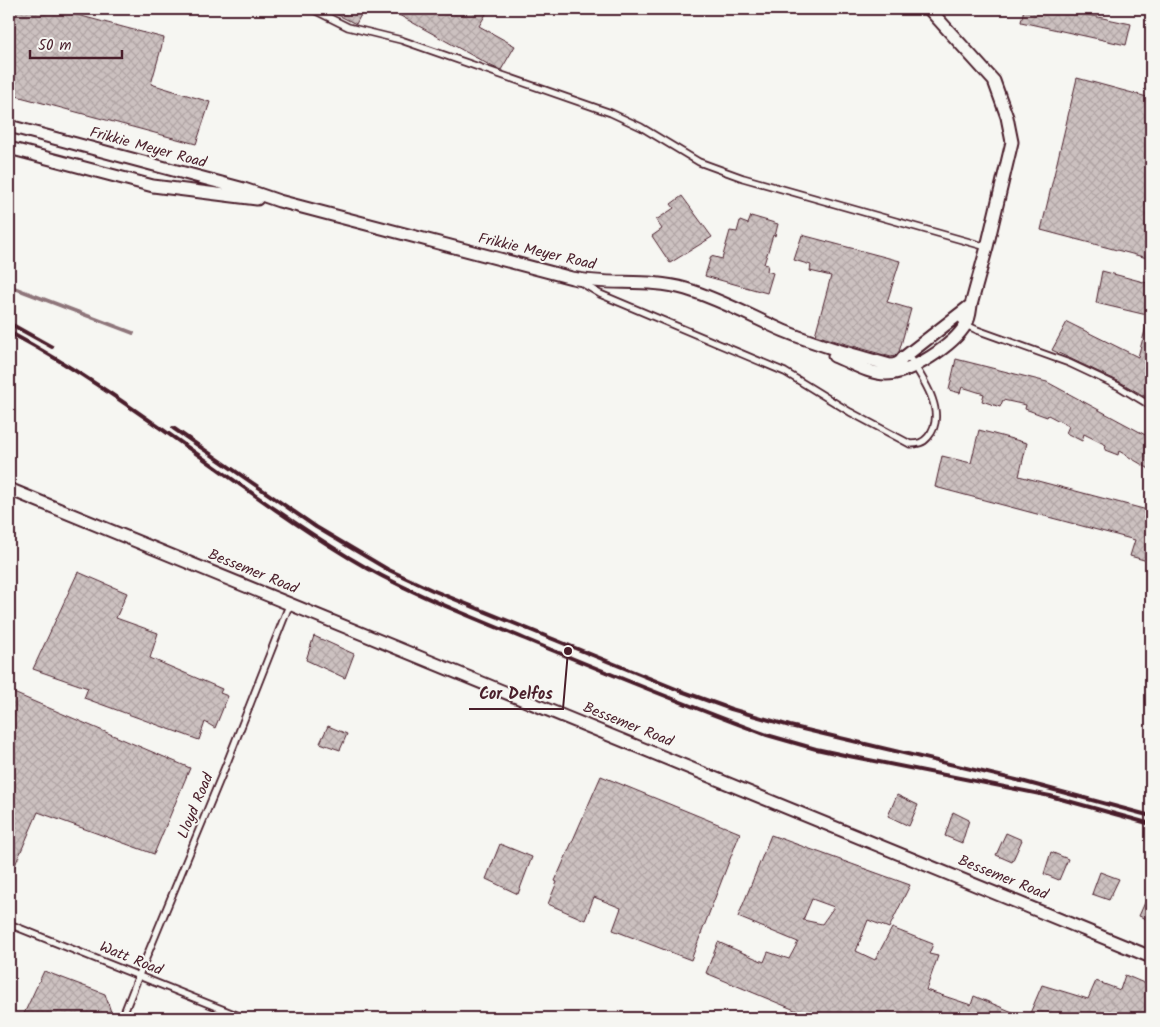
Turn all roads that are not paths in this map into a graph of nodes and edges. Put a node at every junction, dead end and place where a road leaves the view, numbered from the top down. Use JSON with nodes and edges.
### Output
{"nodes":[{"id":1,"x":312,"y":9,"type":"edge"},
{"id":2,"x":929,"y":9,"type":"edge"},
{"id":3,"x":9,"y":126,"type":"edge"},
{"id":4,"x":9,"y":148,"type":"edge"},
{"id":5,"x":279,"y":202,"type":"junction"},
{"id":6,"x":987,"y":247,"type":"junction"},
{"id":7,"x":572,"y":278,"type":"junction"},
{"id":8,"x":971,"y":305,"type":"junction"},
{"id":9,"x":957,"y":316,"type":"junction"},
{"id":10,"x":966,"y":325,"type":"junction"},
{"id":11,"x":786,"y":332,"type":"junction"},
{"id":12,"x":907,"y":354,"type":"junction"},
{"id":13,"x":914,"y":366,"type":"junction"},
{"id":14,"x":1151,"y":406,"type":"edge"},
{"id":15,"x":9,"y":489,"type":"edge"},
{"id":16,"x":290,"y":603,"type":"junction"},
{"id":17,"x":9,"y":924,"type":"edge"},
{"id":18,"x":1151,"y":956,"type":"edge"},
{"id":19,"x":139,"y":975,"type":"junction"},
{"id":20,"x":122,"y":1018,"type":"edge"},
{"id":21,"x":244,"y":1018,"type":"edge"}],
"edges":[{"from":1,"to":6,"type":"lane"},
{"from":2,"to":6,"type":"street"},
{"from":3,"to":5,"type":"street","name":"Frikkie Meyer Road"},
{"from":4,"to":5,"type":"street","name":"Frikkie Meyer Road"},
{"from":5,"to":7,"type":"street","name":"Frikkie Meyer Road"},
{"from":6,"to":8,"type":"street"},
{"from":7,"to":11,"type":"street","name":"Frikkie Meyer Road"},
{"from":7,"to":13,"type":"lane"},
{"from":8,"to":9,"type":"street"},
{"from":8,"to":10,"type":"street"},
{"from":9,"to":10,"type":"lane"},
{"from":9,"to":12,"type":"street"},
{"from":10,"to":13,"type":"street"},
{"from":10,"to":14,"type":"lane"},
{"from":11,"to":12,"type":"street"},
{"from":11,"to":13,"type":"street"},
{"from":12,"to":13,"type":"lane"},
{"from":15,"to":16,"type":"street","name":"Bessemer Road"},
{"from":16,"to":18,"type":"street","name":"Bessemer Road"},
{"from":16,"to":19,"type":"lane","name":"Lloyd Road"},
{"from":17,"to":19,"type":"lane","name":"Watt Road"},
{"from":19,"to":20,"type":"lane","name":"Lloyd Road"},
{"from":19,"to":21,"type":"lane","name":"Watt Road"}]}
